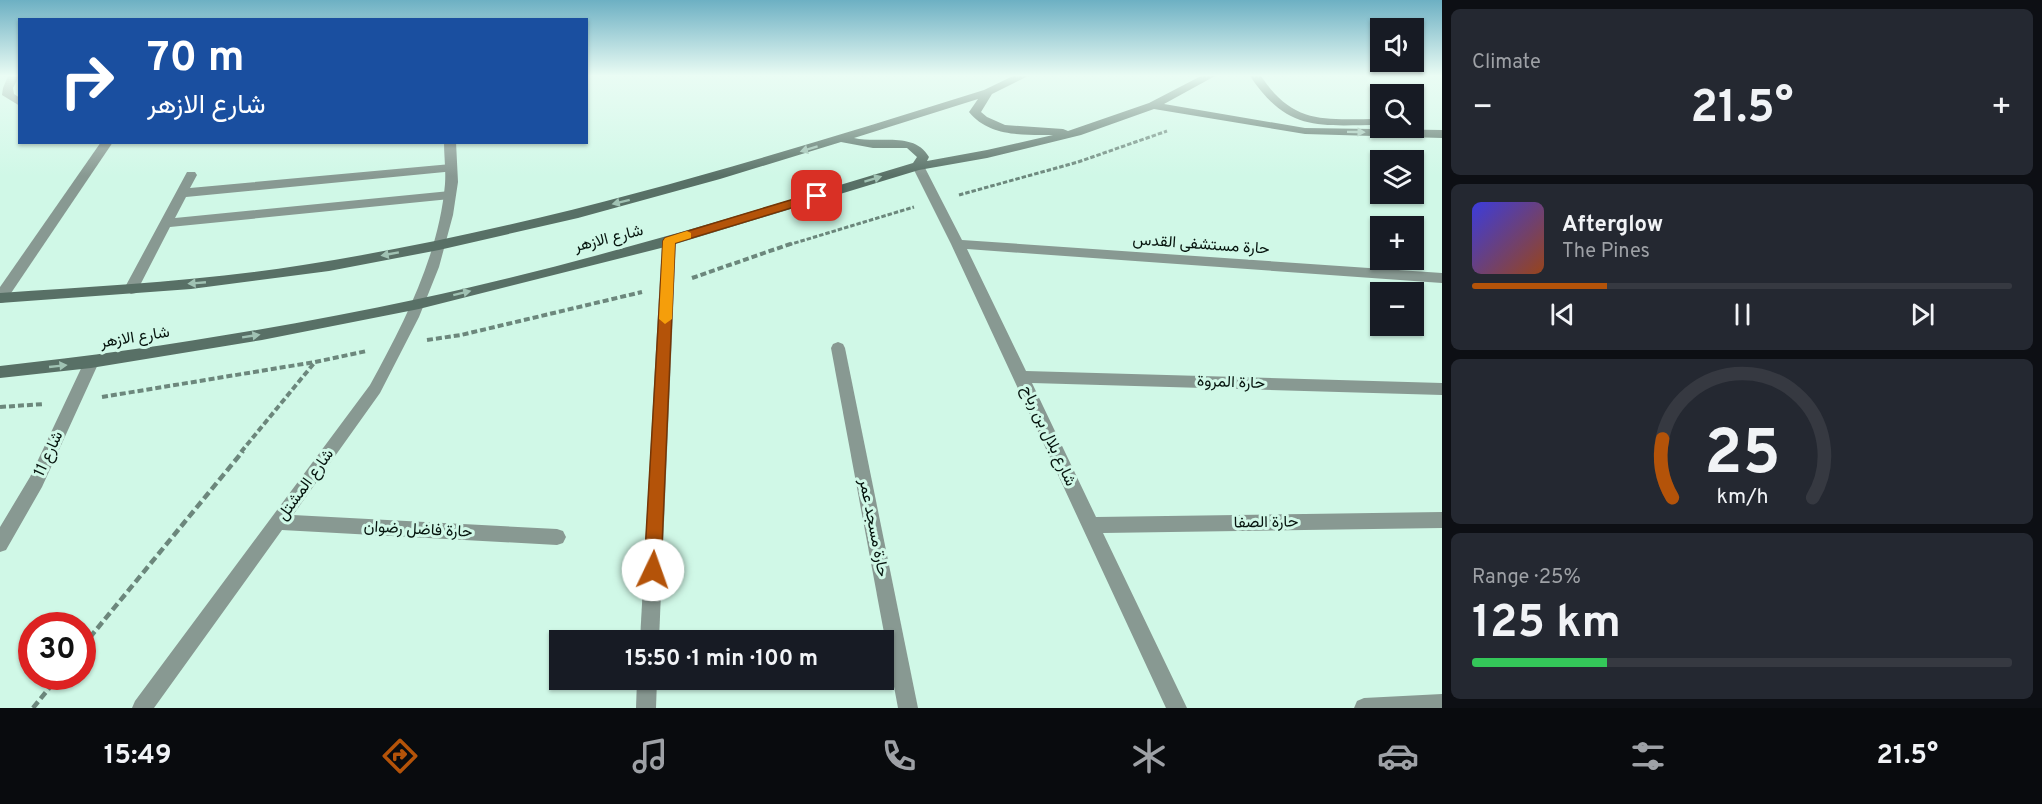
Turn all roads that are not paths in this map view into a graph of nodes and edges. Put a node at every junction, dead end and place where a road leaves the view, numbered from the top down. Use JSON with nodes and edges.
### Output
{"nodes":[{"id":1,"x":935,"y":109,"type":"edge"},
{"id":2,"x":977,"y":109,"type":"edge"},
{"id":3,"x":1142,"y":109,"type":"edge"},
{"id":4,"x":1177,"y":109,"type":"edge"},
{"id":5,"x":1283,"y":109,"type":"edge"},
{"id":6,"x":1370,"y":122,"type":"edge"},
{"id":7,"x":1424,"y":123,"type":"edge"},
{"id":8,"x":1442,"y":123,"type":"edge"},
{"id":9,"x":1077,"y":133,"type":"junction"},
{"id":10,"x":1442,"y":134,"type":"edge"},
{"id":11,"x":843,"y":139,"type":"junction"},
{"id":12,"x":106,"y":144,"type":"edge"},
{"id":13,"x":450,"y":144,"type":"edge"},
{"id":14,"x":918,"y":166,"type":"junction"},
{"id":15,"x":451,"y":168,"type":"junction"},
{"id":16,"x":191,"y":175,"type":"dead end"},
{"id":17,"x":181,"y":193,"type":"junction"},
{"id":18,"x":450,"y":195,"type":"junction"},
{"id":19,"x":164,"y":223,"type":"junction"},
{"id":20,"x":669,"y":241,"type":"junction"},
{"id":21,"x":958,"y":244,"type":"junction"},
{"id":22,"x":441,"y":245,"type":"junction"},
{"id":23,"x":1442,"y":278,"type":"edge"},
{"id":24,"x":131,"y":289,"type":"junction"},
{"id":25,"x":0,"y":298,"type":"edge"},
{"id":26,"x":419,"y":304,"type":"junction"},
{"id":27,"x":837,"y":348,"type":"dead end"},
{"id":28,"x":91,"y":362,"type":"junction"},
{"id":29,"x":0,"y":372,"type":"edge"},
{"id":30,"x":1020,"y":377,"type":"junction"},
{"id":31,"x":1442,"y":389,"type":"edge"},
{"id":32,"x":1442,"y":520,"type":"edge"},
{"id":33,"x":279,"y":522,"type":"junction"},
{"id":34,"x":1090,"y":525,"type":"junction"},
{"id":35,"x":557,"y":537,"type":"dead end"},
{"id":36,"x":0,"y":543,"type":"edge"},
{"id":37,"x":650,"y":630,"type":"edge"},
{"id":38,"x":647,"y":690,"type":"edge"},
{"id":39,"x":1442,"y":704,"type":"edge"},
{"id":40,"x":145,"y":708,"type":"edge"},
{"id":41,"x":646,"y":708,"type":"edge"},
{"id":42,"x":908,"y":708,"type":"edge"},
{"id":43,"x":1178,"y":708,"type":"edge"},
{"id":44,"x":1364,"y":708,"type":"edge"}],
"edges":[{"from":1,"to":11,"type":"main road","name":"شارع الازهر"},
{"from":2,"to":9,"type":"main road"},
{"from":3,"to":9,"type":"main road","name":"شارع الازهر"},
{"from":4,"to":10,"type":"main road","one_way":true},
{"from":5,"to":6,"type":"main road"},
{"from":7,"to":8,"type":"main road"},
{"from":9,"to":14,"type":"main road","name":"شارع الازهر"},
{"from":11,"to":14,"type":"main road"},
{"from":11,"to":22,"type":"main road","name":"شارع الازهر","one_way":true},
{"from":12,"to":25,"type":"street"},
{"from":13,"to":15,"type":"street","name":"شارع المشتل"},
{"from":20,"to":14,"type":"main road","name":"شارع الازهر","one_way":true},
{"from":14,"to":21,"type":"street","name":"شارع بلال بن رباح"},
{"from":15,"to":17,"type":"street"},
{"from":15,"to":18,"type":"street","name":"شارع المشتل"},
{"from":16,"to":17,"type":"street"},
{"from":17,"to":19,"type":"street"},
{"from":18,"to":19,"type":"street"},
{"from":18,"to":22,"type":"street","name":"شارع المشتل"},
{"from":19,"to":24,"type":"street"},
{"from":26,"to":20,"type":"main road","name":"شارع الازهر","one_way":true},
{"from":20,"to":37,"type":"street"},
{"from":21,"to":23,"type":"street","name":"حارة مستشفى القدس"},
{"from":21,"to":30,"type":"street","name":"شارع بلال بن رباح"},
{"from":22,"to":24,"type":"main road","name":"شارع الازهر","one_way":true},
{"from":22,"to":26,"type":"street","name":"شارع المشتل"},
{"from":24,"to":25,"type":"main road","name":"شارع الازهر"},
{"from":28,"to":26,"type":"main road","name":"شارع الازهر","one_way":true},
{"from":26,"to":33,"type":"street","name":"شارع المشتل"},
{"from":27,"to":42,"type":"street","name":"حارة مسجد عمر"},
{"from":29,"to":28,"type":"main road","name":"شارع الازهر","one_way":true},
{"from":28,"to":36,"type":"street","name":"شارع 11"},
{"from":30,"to":31,"type":"street","name":"حارة المروة"},
{"from":30,"to":34,"type":"street","name":"شارع بلال بن رباح"},
{"from":32,"to":34,"type":"street","name":"حارة الصفا"},
{"from":33,"to":35,"type":"street","name":"حارة فاضل رضوان"},
{"from":33,"to":40,"type":"street","name":"شارع المشتل"},
{"from":34,"to":43,"type":"street","name":"شارع بلال بن رباح"},
{"from":38,"to":41,"type":"street"},
{"from":39,"to":44,"type":"street"}]}
